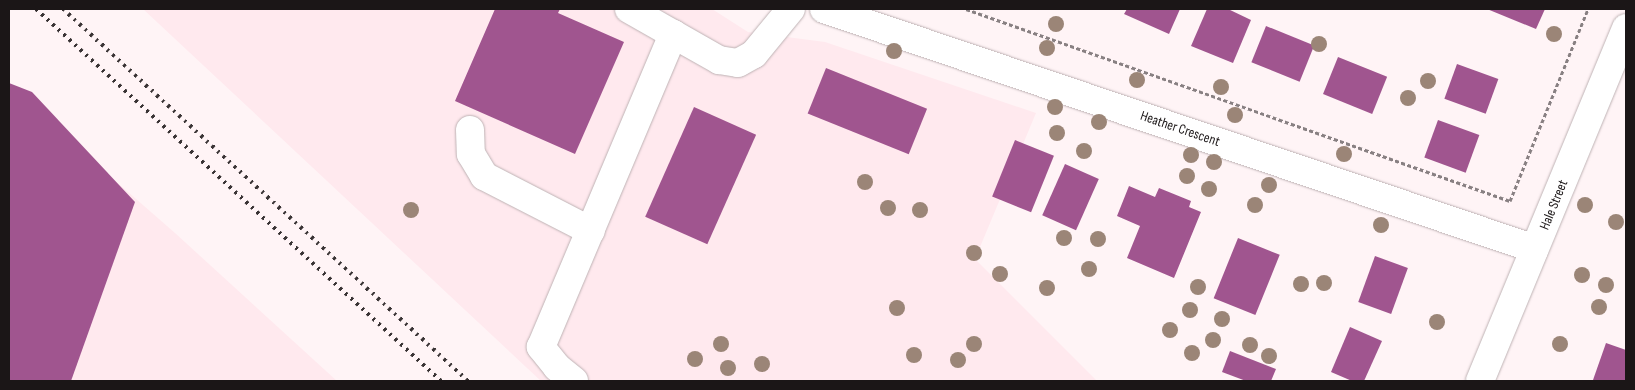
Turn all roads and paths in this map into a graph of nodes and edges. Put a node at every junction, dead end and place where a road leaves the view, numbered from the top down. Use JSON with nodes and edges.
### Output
{"nodes":[{"id":1,"x":628,"y":9,"type":"edge"},
{"id":2,"x":791,"y":9,"type":"edge"},
{"id":3,"x":824,"y":9,"type":"edge"},
{"id":4,"x":966,"y":9,"type":"edge"},
{"id":5,"x":1588,"y":9,"type":"edge"},
{"id":6,"x":1626,"y":28,"type":"edge"},
{"id":7,"x":672,"y":34,"type":"junction"},
{"id":8,"x":470,"y":130,"type":"dead end"},
{"id":9,"x":591,"y":231,"type":"junction"},
{"id":10,"x":1535,"y":249,"type":"junction"},
{"id":11,"x":574,"y":381,"type":"edge"},
{"id":12,"x":1480,"y":381,"type":"edge"}],
"edges":[{"from":1,"to":7,"type":"street"},
{"from":2,"to":7,"type":"street"},
{"from":3,"to":10,"type":"street","name":"Heather Crescent"},
{"from":4,"to":5,"type":"path"},
{"from":6,"to":10,"type":"street","name":"Hale Street"},
{"from":7,"to":9,"type":"street"},
{"from":8,"to":9,"type":"street"},
{"from":9,"to":11,"type":"street"},
{"from":10,"to":12,"type":"street","name":"Hale Street"}]}
